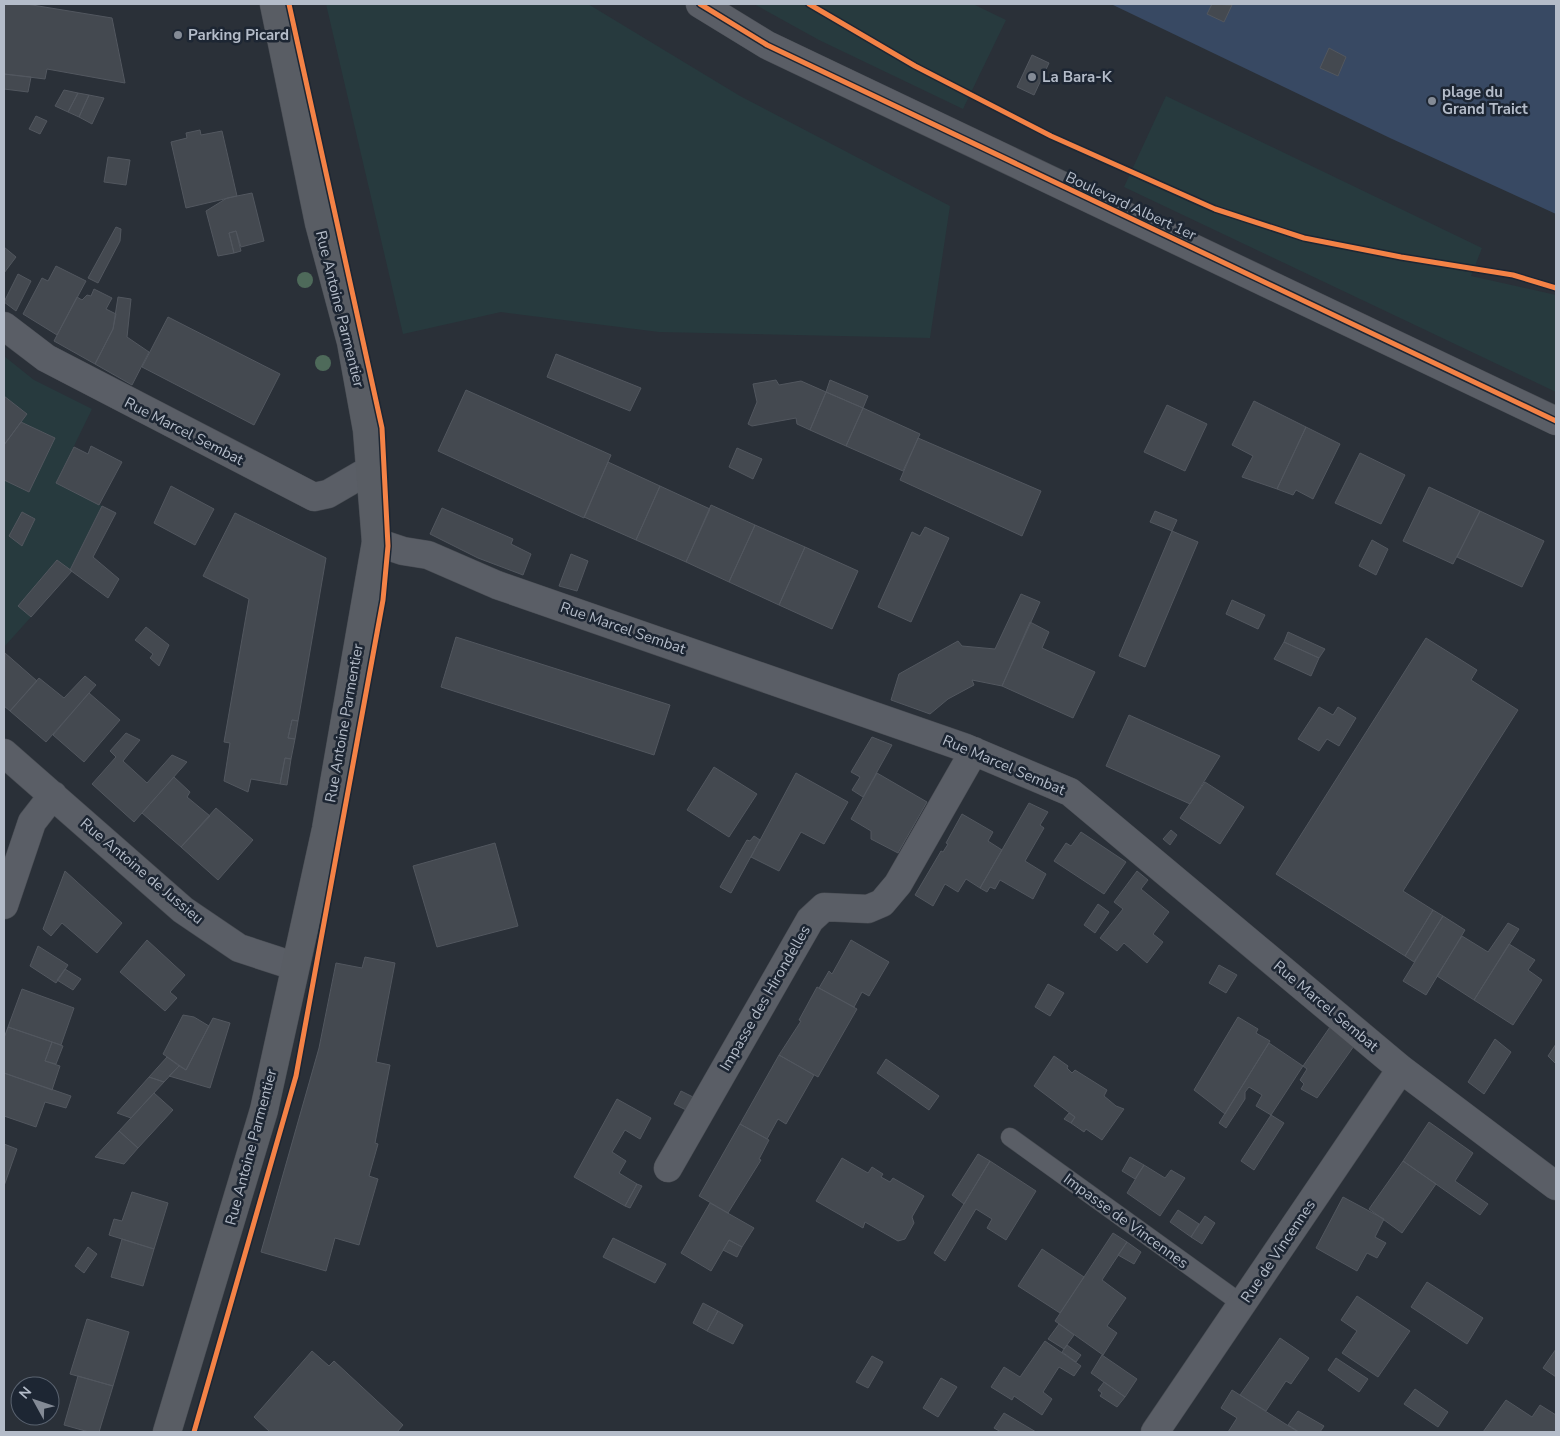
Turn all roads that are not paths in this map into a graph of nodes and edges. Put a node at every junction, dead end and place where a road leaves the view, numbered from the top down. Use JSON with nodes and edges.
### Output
{"nodes":[{"id":1,"x":274,"y":4,"type":"edge"},
{"id":2,"x":700,"y":4,"type":"edge"},
{"id":3,"x":4,"y":326,"type":"edge"},
{"id":4,"x":1556,"y":421,"type":"edge"},
{"id":5,"x":371,"y":468,"type":"junction"},
{"id":6,"x":376,"y":542,"type":"junction"},
{"id":7,"x":974,"y":751,"type":"junction"},
{"id":8,"x":4,"y":753,"type":"edge"},
{"id":9,"x":52,"y":795,"type":"junction"},
{"id":10,"x":4,"y":905,"type":"edge"},
{"id":11,"x":294,"y":966,"type":"junction"},
{"id":12,"x":1401,"y":1069,"type":"junction"},
{"id":13,"x":1010,"y":1137,"type":"dead end"},
{"id":14,"x":668,"y":1168,"type":"dead end"},
{"id":15,"x":1556,"y":1186,"type":"edge"},
{"id":16,"x":1242,"y":1304,"type":"junction"},
{"id":17,"x":167,"y":1432,"type":"edge"},
{"id":18,"x":1155,"y":1432,"type":"edge"}],
"edges":[{"from":1,"to":5,"type":"main road","name":"Rue Antoine Parmentier"},
{"from":2,"to":4,"type":"street","name":"Boulevard Albert 1er"},
{"from":3,"to":5,"type":"street","name":"Rue Marcel Sembat"},
{"from":5,"to":6,"type":"main road","name":"Rue Antoine Parmentier"},
{"from":6,"to":7,"type":"street","name":"Rue Marcel Sembat"},
{"from":6,"to":11,"type":"main road","name":"Rue Antoine Parmentier"},
{"from":7,"to":12,"type":"street","name":"Rue Marcel Sembat"},
{"from":7,"to":14,"type":"street","name":"Impasse des Hirondelles"},
{"from":8,"to":9,"type":"street","name":"Rue Antoine de Jussieu"},
{"from":9,"to":10,"type":"street"},
{"from":9,"to":11,"type":"street","name":"Rue Antoine de Jussieu"},
{"from":11,"to":17,"type":"main road","name":"Rue Antoine Parmentier"},
{"from":12,"to":15,"type":"street","name":"Rue Marcel Sembat"},
{"from":12,"to":16,"type":"street","name":"Rue de Vincennes"},
{"from":13,"to":16,"type":"lane","name":"Impasse de Vincennes"},
{"from":16,"to":18,"type":"street","name":"Rue de Vincennes"}]}
